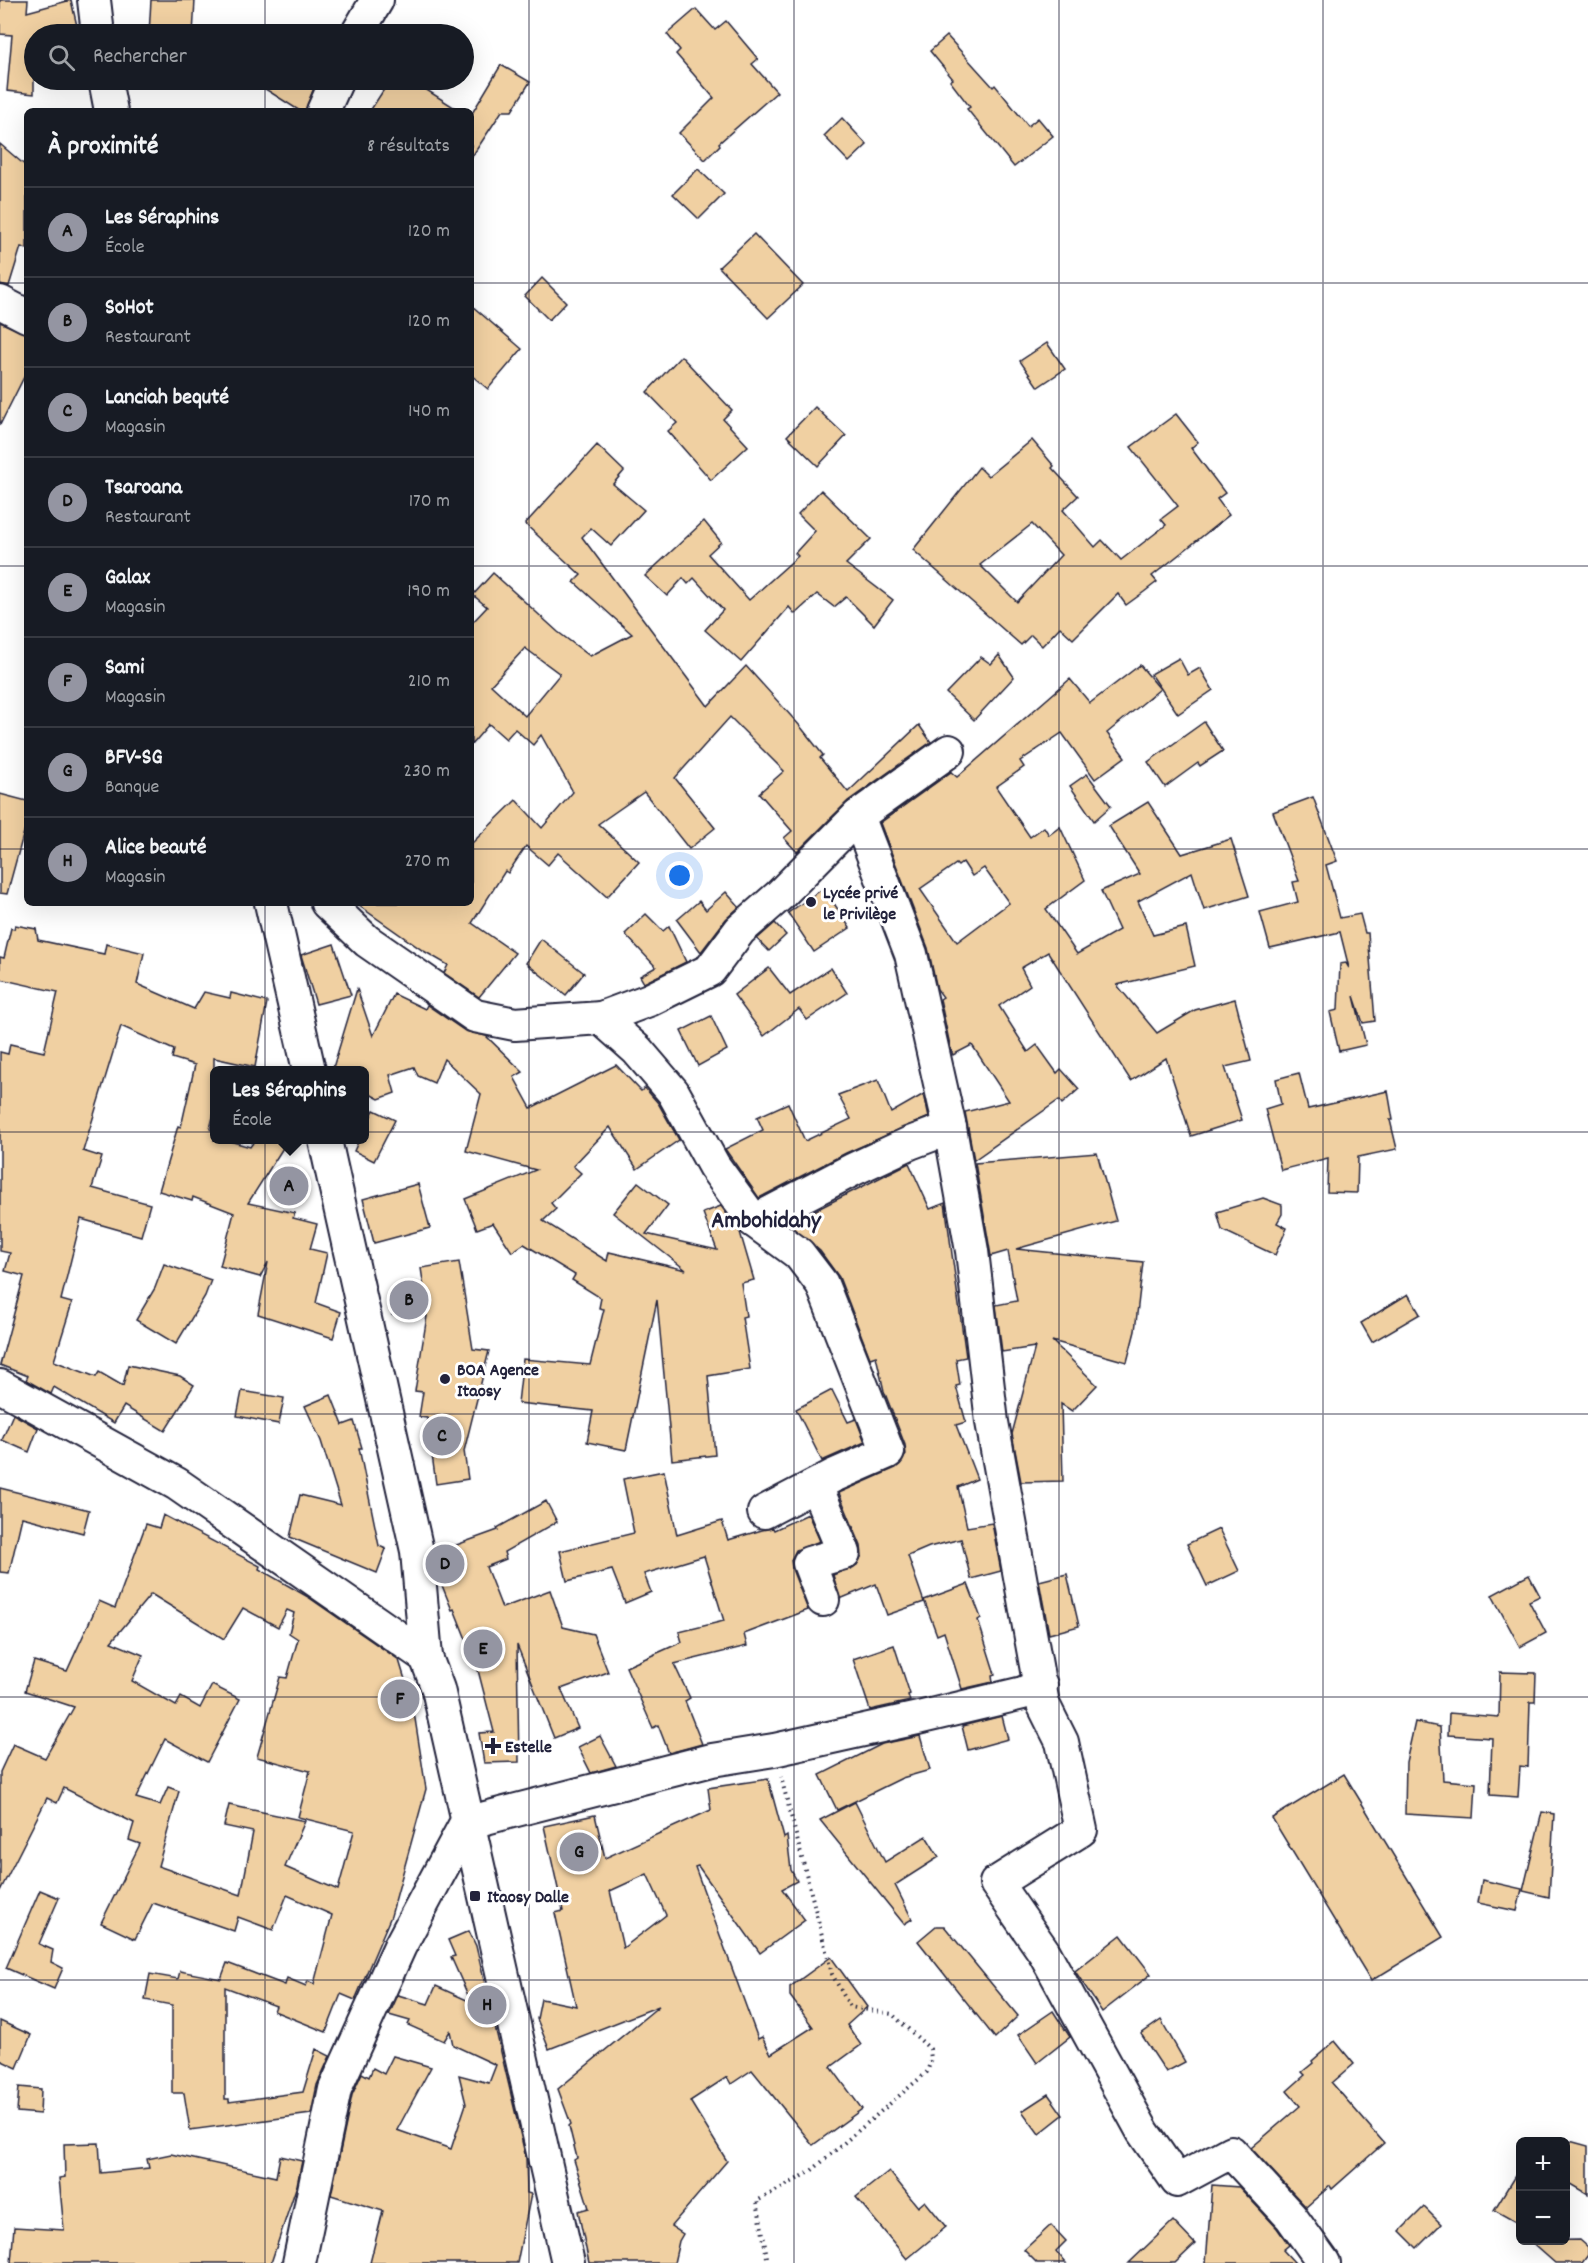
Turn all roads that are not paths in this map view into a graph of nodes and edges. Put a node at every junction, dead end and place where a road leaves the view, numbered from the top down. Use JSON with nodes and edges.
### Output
{"nodes":[{"id":1,"x":94,"y":0,"type":"edge"},
{"id":2,"x":377,"y":0,"type":"edge"},
{"id":3,"x":97,"y":24,"type":"edge"},
{"id":4,"x":363,"y":24,"type":"edge"},
{"id":5,"x":107,"y":90,"type":"edge"},
{"id":6,"x":332,"y":90,"type":"edge"},
{"id":7,"x":110,"y":108,"type":"edge"},
{"id":8,"x":324,"y":108,"type":"edge"},
{"id":9,"x":0,"y":302,"type":"edge"},
{"id":10,"x":24,"y":314,"type":"edge"},
{"id":11,"x":950,"y":751,"type":"dead end"},
{"id":12,"x":858,"y":816,"type":"junction"},
{"id":13,"x":272,"y":906,"type":"edge"},
{"id":14,"x":330,"y":906,"type":"edge"},
{"id":15,"x":601,"y":1018,"type":"junction"},
{"id":16,"x":308,"y":1066,"type":"edge"},
{"id":17,"x":950,"y":1128,"type":"junction"},
{"id":18,"x":326,"y":1144,"type":"edge"},
{"id":19,"x":754,"y":1221,"type":"junction"},
{"id":20,"x":0,"y":1386,"type":"edge"},
{"id":21,"x":816,"y":1486,"type":"junction"},
{"id":22,"x":764,"y":1512,"type":"dead end"},
{"id":23,"x":823,"y":1600,"type":"dead end"},
{"id":24,"x":426,"y":1657,"type":"junction"},
{"id":25,"x":1041,"y":1685,"type":"junction"},
{"id":26,"x":466,"y":1823,"type":"junction"},
{"id":27,"x":299,"y":2263,"type":"edge"},
{"id":28,"x":568,"y":2263,"type":"edge"},
{"id":29,"x":1324,"y":2263,"type":"edge"}],
"edges":[{"from":1,"to":3,"type":"street"},
{"from":2,"to":4,"type":"street"},
{"from":5,"to":7,"type":"street"},
{"from":6,"to":8,"type":"street"},
{"from":9,"to":10,"type":"street"},
{"from":11,"to":12,"type":"street"},
{"from":12,"to":15,"type":"street"},
{"from":12,"to":17,"type":"street"},
{"from":13,"to":16,"type":"street"},
{"from":14,"to":15,"type":"street"},
{"from":15,"to":19,"type":"street"},
{"from":17,"to":19,"type":"street"},
{"from":17,"to":25,"type":"street"},
{"from":18,"to":24,"type":"street"},
{"from":19,"to":21,"type":"street"},
{"from":20,"to":24,"type":"street"},
{"from":21,"to":22,"type":"street"},
{"from":21,"to":23,"type":"street"},
{"from":24,"to":26,"type":"street"},
{"from":25,"to":26,"type":"street"},
{"from":25,"to":29,"type":"street"},
{"from":26,"to":27,"type":"street"},
{"from":26,"to":28,"type":"street"}]}
